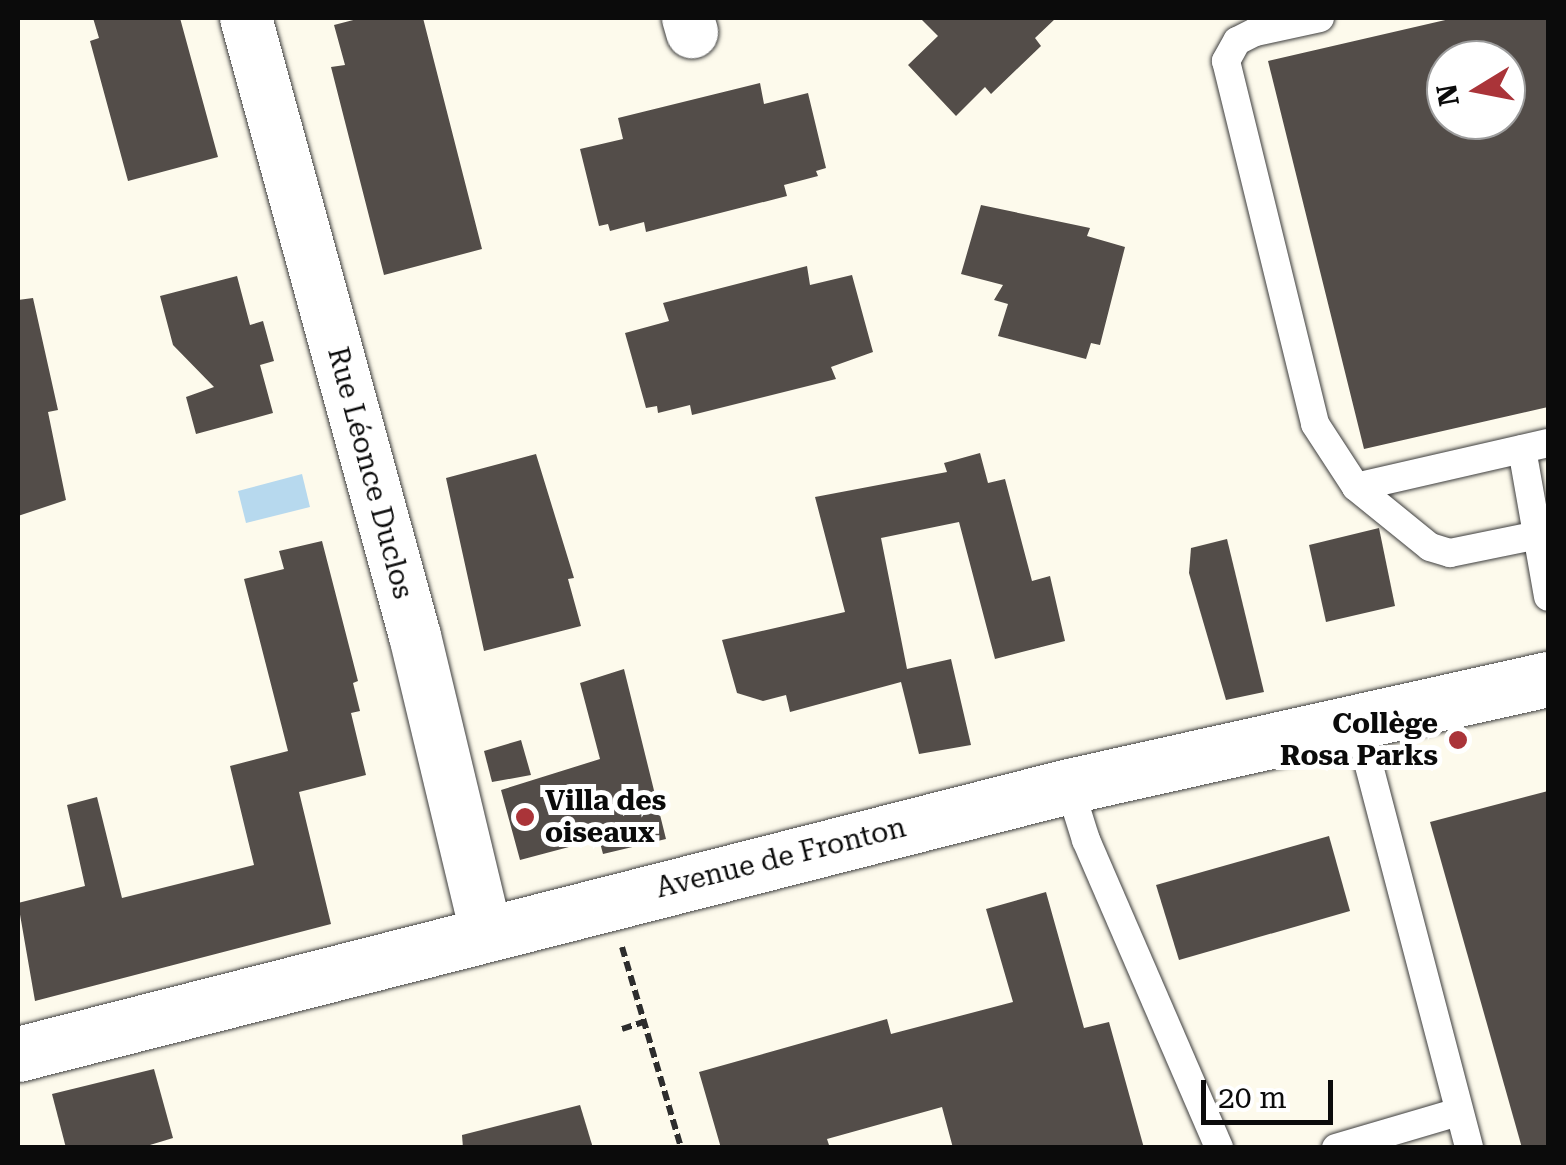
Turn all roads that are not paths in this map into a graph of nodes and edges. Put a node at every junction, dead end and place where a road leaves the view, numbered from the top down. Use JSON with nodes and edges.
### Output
{"nodes":[{"id":1,"x":246,"y":18,"type":"edge"},
{"id":2,"x":1320,"y":18,"type":"edge"},
{"id":3,"x":1535,"y":446,"type":"edge"},
{"id":4,"x":1356,"y":487,"type":"junction"},
{"id":5,"x":1542,"y":534,"type":"edge"},
{"id":6,"x":1548,"y":598,"type":"edge"},
{"id":7,"x":1548,"y":679,"type":"edge"},
{"id":8,"x":1358,"y":720,"type":"junction"},
{"id":9,"x":1069,"y":786,"type":"junction"},
{"id":10,"x":486,"y":932,"type":"junction"},
{"id":11,"x":18,"y":1054,"type":"edge"},
{"id":12,"x":1458,"y":1112,"type":"junction"},
{"id":13,"x":1220,"y":1148,"type":"edge"},
{"id":14,"x":1336,"y":1148,"type":"edge"},
{"id":15,"x":1469,"y":1148,"type":"edge"}],
"edges":[{"from":1,"to":10,"type":"street","name":"Rue Léonce Duclos"},
{"from":2,"to":4,"type":"lane"},
{"from":3,"to":4,"type":"lane"},
{"from":3,"to":5,"type":"lane"},
{"from":4,"to":5,"type":"lane"},
{"from":5,"to":6,"type":"lane"},
{"from":7,"to":8,"type":"street","name":"Avenue de Fronton"},
{"from":8,"to":9,"type":"street","name":"Avenue de Fronton"},
{"from":8,"to":12,"type":"lane"},
{"from":9,"to":10,"type":"street","name":"Avenue de Fronton"},
{"from":9,"to":13,"type":"lane"},
{"from":10,"to":11,"type":"street","name":"Avenue de Fronton"},
{"from":12,"to":14,"type":"lane"},
{"from":12,"to":15,"type":"lane"}]}
